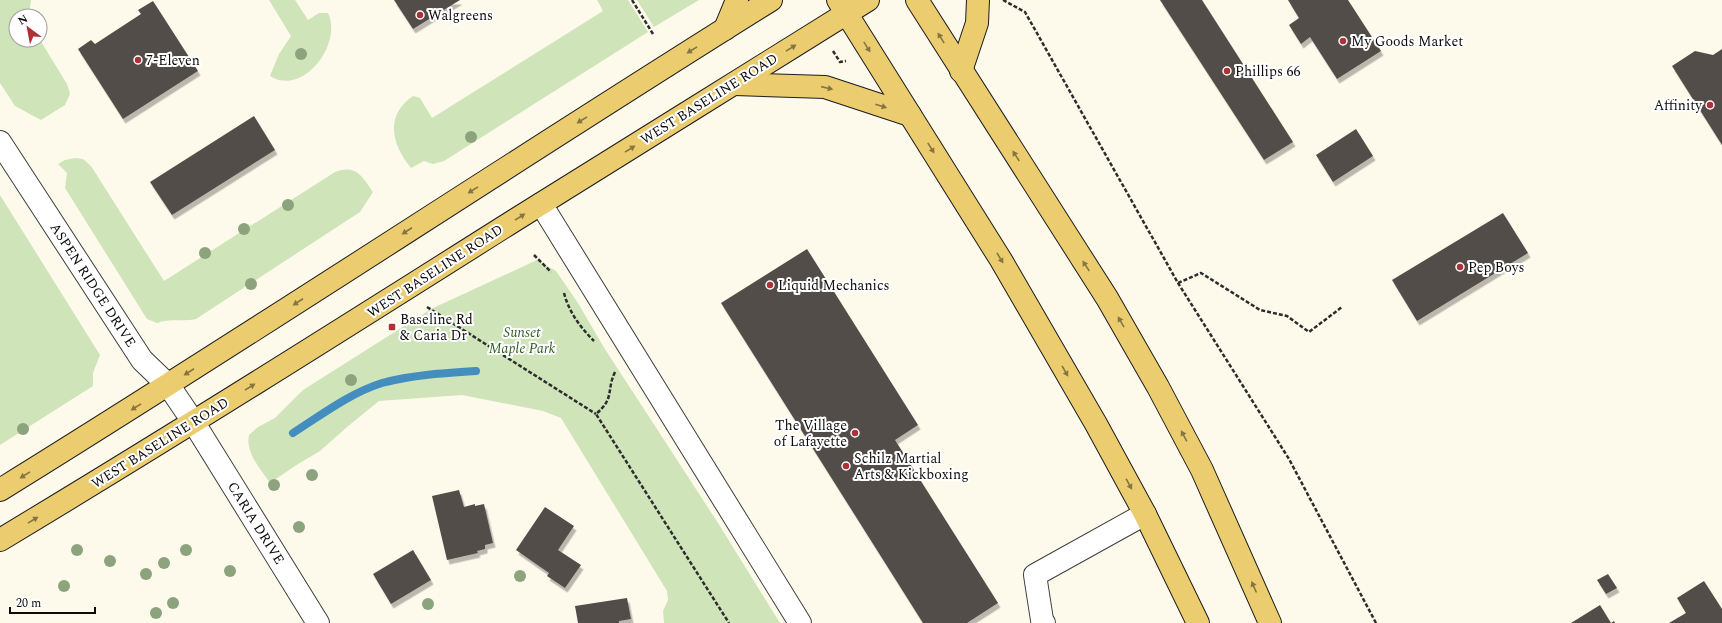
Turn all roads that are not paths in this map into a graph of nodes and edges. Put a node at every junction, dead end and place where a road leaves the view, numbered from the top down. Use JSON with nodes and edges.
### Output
{"nodes":[{"id":1,"x":737,"y":0,"type":"edge"},
{"id":2,"x":771,"y":0,"type":"edge"},
{"id":3,"x":868,"y":0,"type":"edge"},
{"id":4,"x":917,"y":0,"type":"edge"},
{"id":5,"x":978,"y":0,"type":"edge"},
{"id":6,"x":842,"y":7,"type":"edge"},
{"id":7,"x":725,"y":29,"type":"junction"},
{"id":8,"x":962,"y":71,"type":"junction"},
{"id":9,"x":735,"y":84,"type":"junction"},
{"id":10,"x":910,"y":115,"type":"junction"},
{"id":11,"x":0,"y":142,"type":"edge"},
{"id":12,"x":541,"y":204,"type":"junction"},
{"id":13,"x":169,"y":386,"type":"junction"},
{"id":14,"x":194,"y":423,"type":"junction"},
{"id":15,"x":0,"y":490,"type":"edge"},
{"id":16,"x":1145,"y":514,"type":"junction"},
{"id":17,"x":0,"y":540,"type":"edge"},
{"id":18,"x":318,"y":623,"type":"edge"},
{"id":19,"x":800,"y":623,"type":"edge"},
{"id":20,"x":1044,"y":623,"type":"edge"},
{"id":21,"x":1198,"y":623,"type":"edge"},
{"id":22,"x":1270,"y":623,"type":"edge"}],
"edges":[{"from":1,"to":7,"type":"main road"},
{"from":2,"to":7,"type":"main road"},
{"from":3,"to":6,"type":"main road","name":"WEST BASELINE ROAD"},
{"from":8,"to":4,"type":"main road","one_way":true},
{"from":5,"to":8,"type":"main road"},
{"from":9,"to":6,"type":"main road","name":"WEST BASELINE ROAD","one_way":true},
{"from":6,"to":10,"type":"main road","one_way":true},
{"from":7,"to":13,"type":"main road","one_way":true},
{"from":22,"to":8,"type":"main road","one_way":true},
{"from":9,"to":10,"type":"main road","one_way":true},
{"from":12,"to":9,"type":"main road","name":"WEST BASELINE ROAD","one_way":true},
{"from":10,"to":16,"type":"main road","one_way":true},
{"from":11,"to":13,"type":"street","name":"ASPEN RIDGE DRIVE"},
{"from":14,"to":12,"type":"main road","name":"WEST BASELINE ROAD","one_way":true},
{"from":12,"to":19,"type":"street"},
{"from":13,"to":14,"type":"street","name":"ASPEN RIDGE DRIVE"},
{"from":13,"to":15,"type":"main road","one_way":true},
{"from":17,"to":14,"type":"main road","name":"WEST BASELINE ROAD","one_way":true},
{"from":14,"to":18,"type":"street","name":"CARIA DRIVE"},
{"from":16,"to":20,"type":"street"},
{"from":16,"to":21,"type":"main road"}]}
